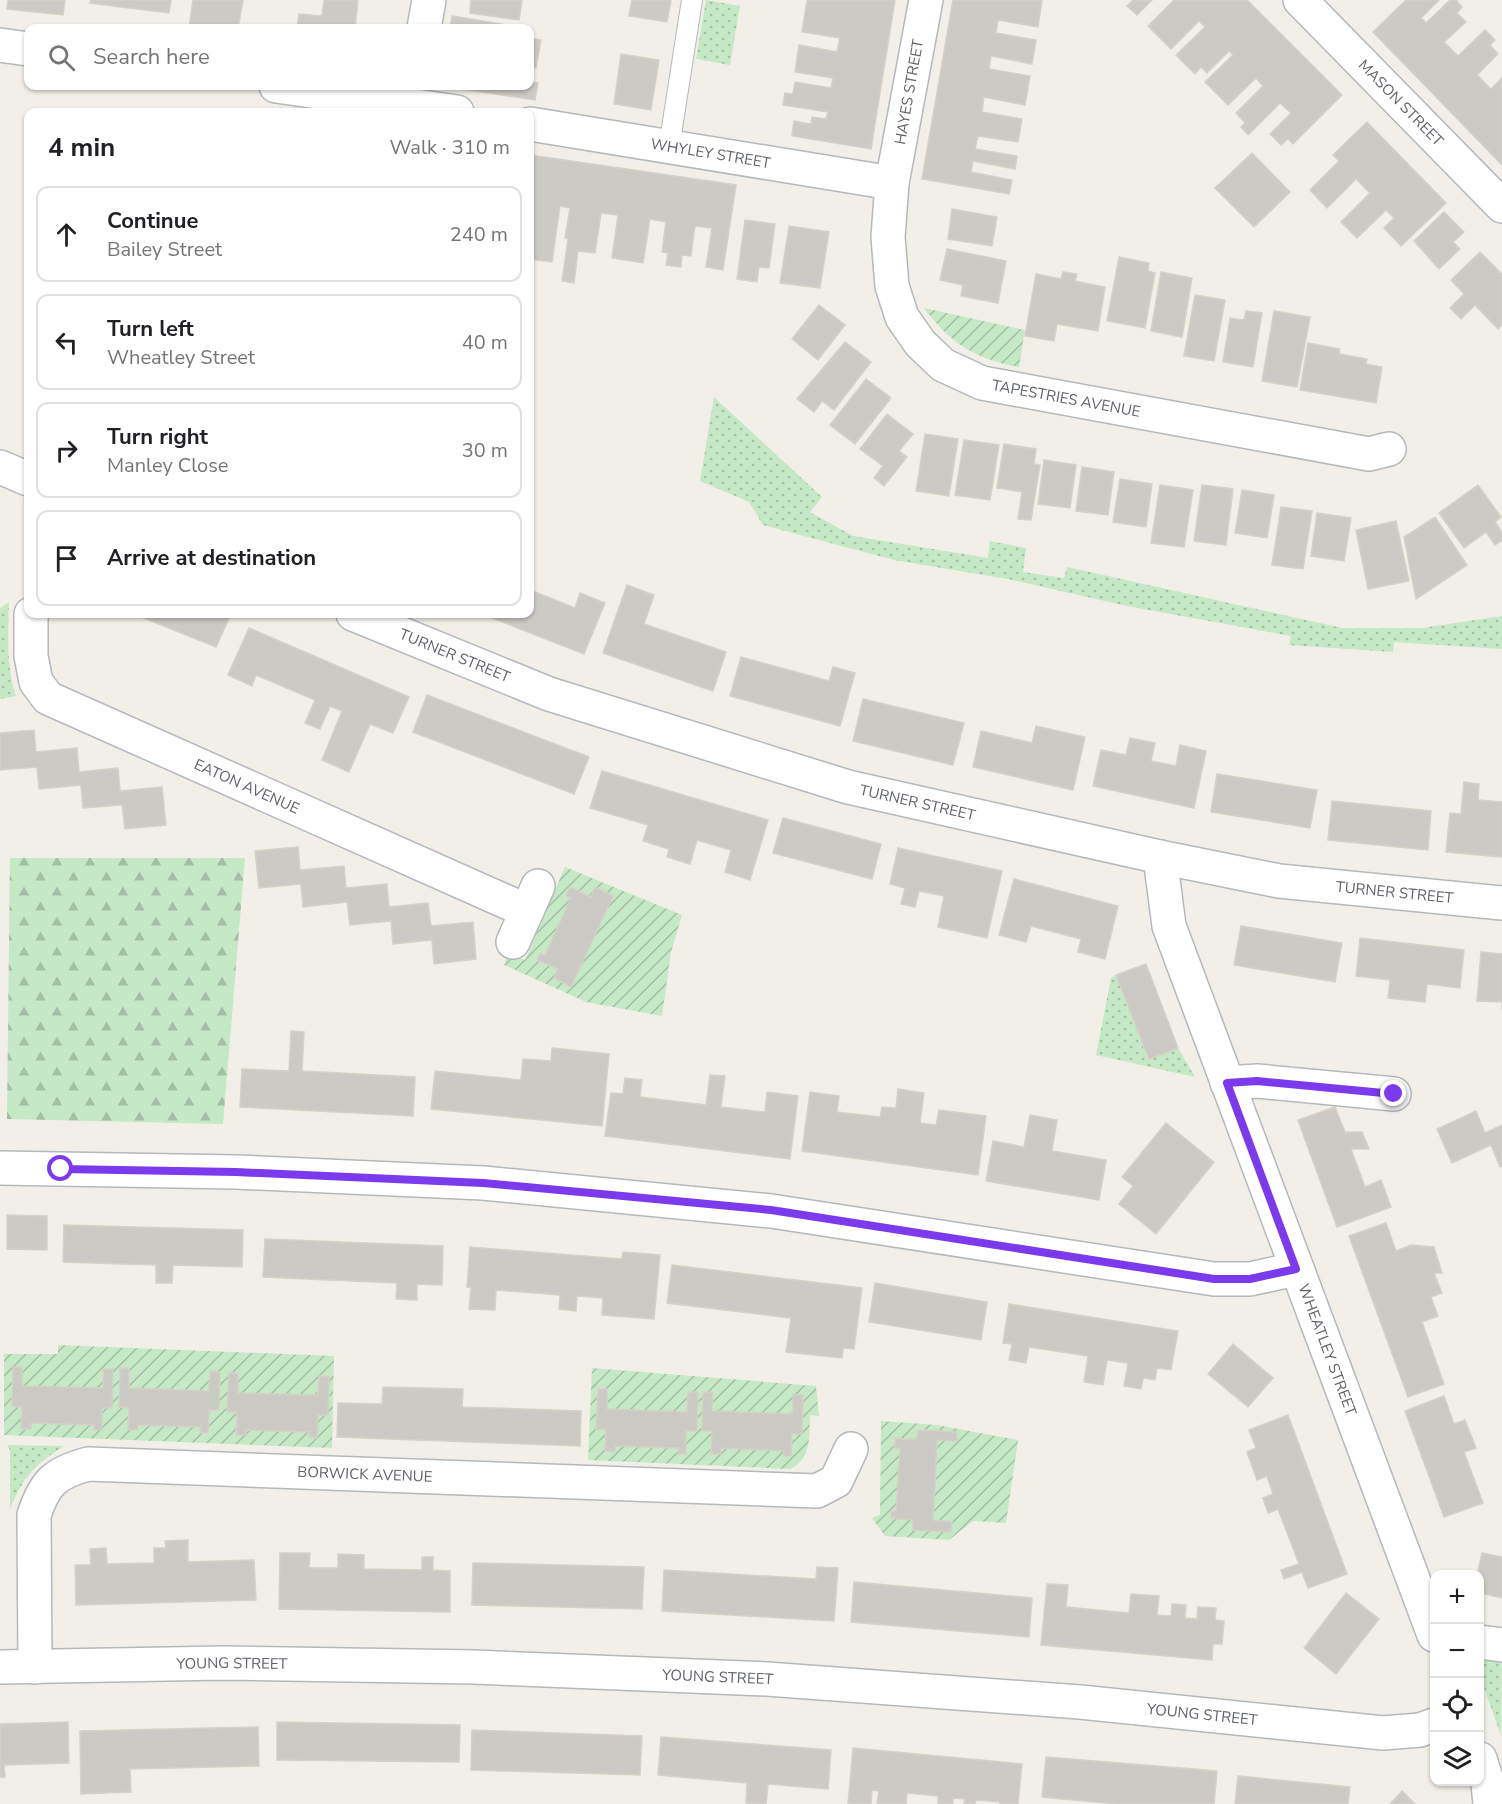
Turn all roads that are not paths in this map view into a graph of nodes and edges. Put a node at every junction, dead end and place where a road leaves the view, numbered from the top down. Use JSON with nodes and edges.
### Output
{"nodes":[{"id":1,"x":429,"y":0,"type":"edge"},
{"id":2,"x":692,"y":0,"type":"edge"},
{"id":3,"x":926,"y":0,"type":"edge"},
{"id":4,"x":1300,"y":0,"type":"edge"},
{"id":5,"x":425,"y":24,"type":"edge"},
{"id":6,"x":0,"y":45,"type":"edge"},
{"id":7,"x":24,"y":48,"type":"edge"},
{"id":8,"x":337,"y":90,"type":"edge"},
{"id":9,"x":413,"y":95,"type":"edge"},
{"id":10,"x":447,"y":108,"type":"edge"},
{"id":11,"x":534,"y":125,"type":"edge"},
{"id":12,"x":669,"y":147,"type":"junction"},
{"id":13,"x":892,"y":183,"type":"junction"},
{"id":14,"x":1502,"y":206,"type":"edge"},
{"id":15,"x":1389,"y":449,"type":"dead end"},
{"id":16,"x":0,"y":467,"type":"edge"},
{"id":17,"x":24,"y":477,"type":"edge"},
{"id":18,"x":31,"y":618,"type":"edge"},
{"id":19,"x":363,"y":618,"type":"edge"},
{"id":20,"x":1160,"y":857,"type":"junction"},
{"id":21,"x":1502,"y":903,"type":"edge"},
{"id":22,"x":513,"y":942,"type":"dead end"},
{"id":23,"x":1227,"y":1083,"type":"junction"},
{"id":24,"x":1394,"y":1094,"type":"dead end"},
{"id":25,"x":0,"y":1168,"type":"edge"},
{"id":26,"x":1296,"y":1269,"type":"junction"},
{"id":27,"x":852,"y":1449,"type":"dead end"},
{"id":28,"x":1430,"y":1624,"type":"edge"},
{"id":29,"x":1484,"y":1643,"type":"edge"},
{"id":30,"x":1502,"y":1645,"type":"edge"},
{"id":31,"x":0,"y":1667,"type":"edge"},
{"id":32,"x":35,"y":1667,"type":"junction"},
{"id":33,"x":1430,"y":1726,"type":"edge"}],
"edges":[{"from":1,"to":5,"type":"street"},
{"from":2,"to":12,"type":"lane"},
{"from":3,"to":13,"type":"street","name":"HAYES STREET"},
{"from":4,"to":14,"type":"street","name":"MASON STREET"},
{"from":6,"to":7,"type":"street"},
{"from":8,"to":9,"type":"street"},
{"from":9,"to":10,"type":"street"},
{"from":11,"to":12,"type":"street","name":"WHYLEY STREET"},
{"from":12,"to":13,"type":"street","name":"WHYLEY STREET"},
{"from":13,"to":15,"type":"street","name":"TAPESTRIES AVENUE"},
{"from":16,"to":17,"type":"street"},
{"from":18,"to":22,"type":"street","name":"EATON AVENUE"},
{"from":19,"to":20,"type":"street","name":"TURNER STREET"},
{"from":20,"to":21,"type":"street","name":"TURNER STREET"},
{"from":20,"to":23,"type":"street","name":"WHEATLEY STREET"},
{"from":23,"to":24,"type":"street"},
{"from":23,"to":26,"type":"street","name":"WHEATLEY STREET"},
{"from":25,"to":26,"type":"street"},
{"from":26,"to":28,"type":"street","name":"WHEATLEY STREET"},
{"from":27,"to":32,"type":"street","name":"BORWICK AVENUE"},
{"from":29,"to":30,"type":"street"},
{"from":31,"to":32,"type":"street","name":"YOUNG STREET"},
{"from":32,"to":33,"type":"street","name":"YOUNG STREET"}]}
